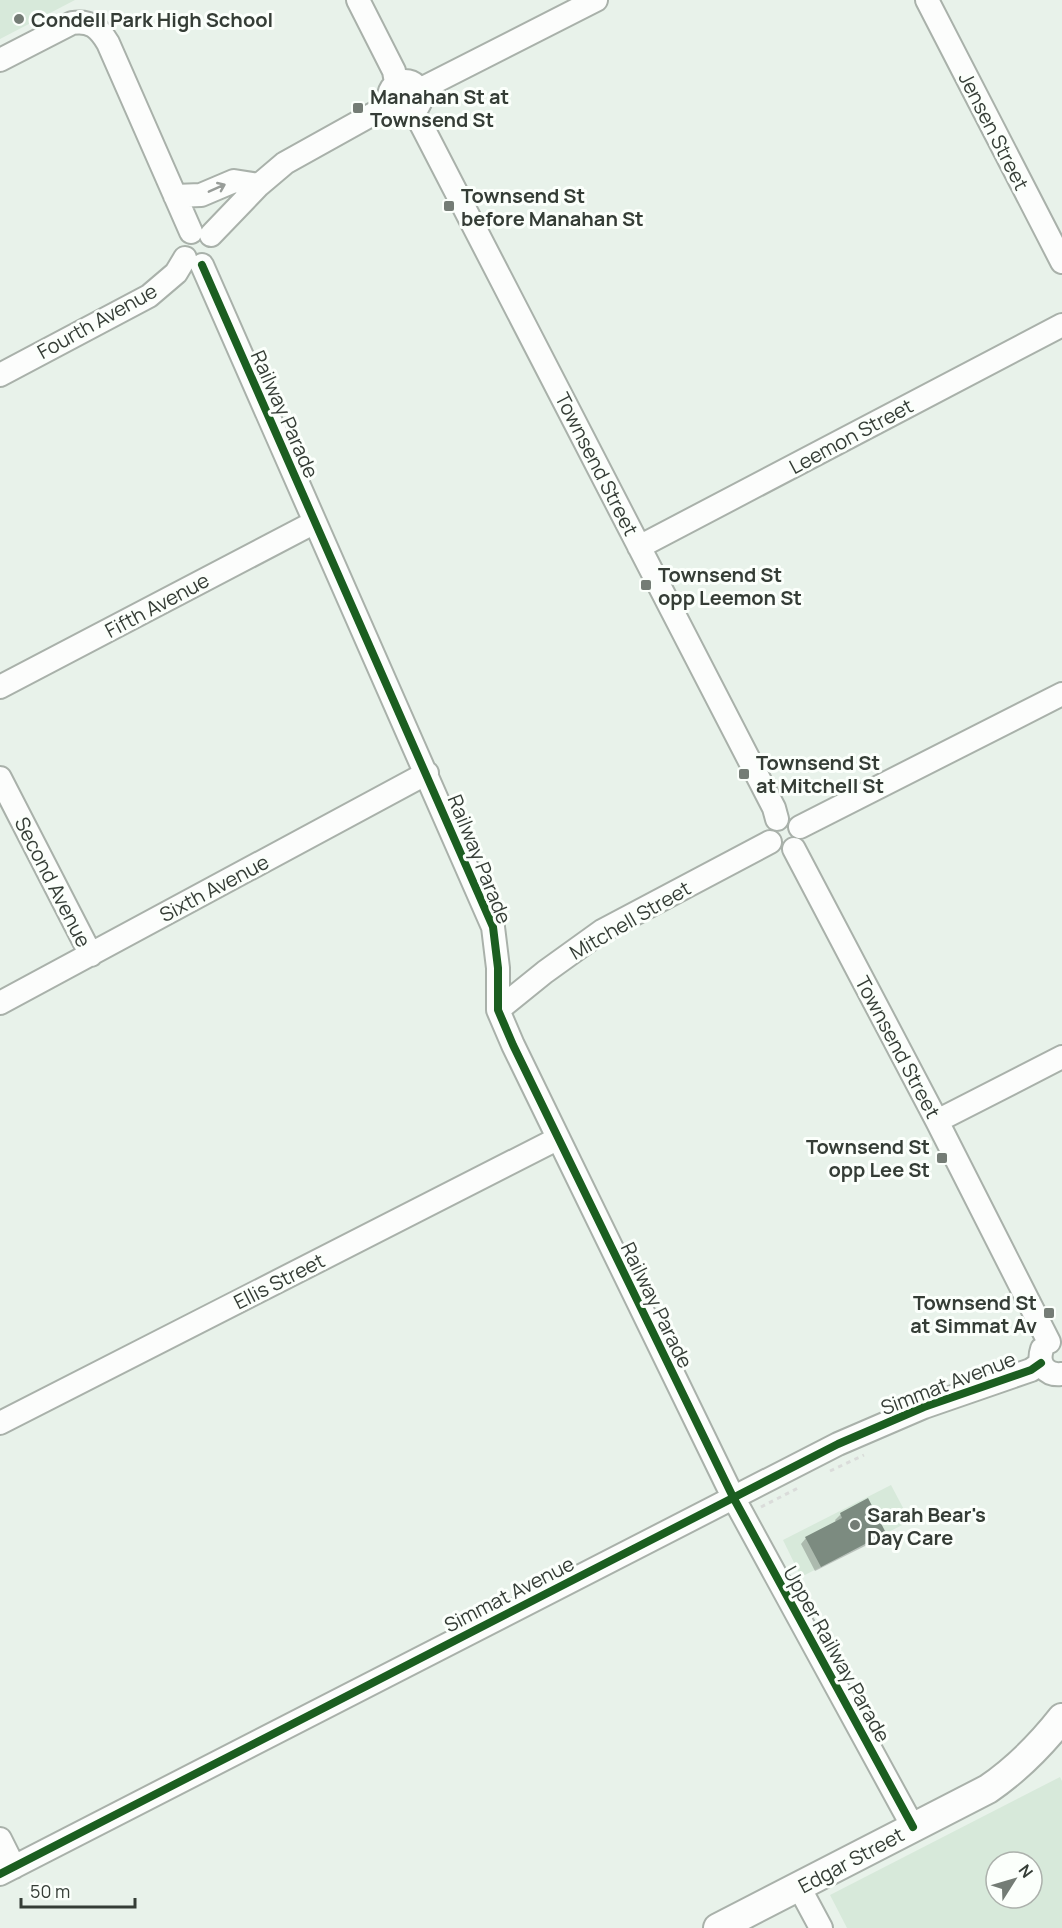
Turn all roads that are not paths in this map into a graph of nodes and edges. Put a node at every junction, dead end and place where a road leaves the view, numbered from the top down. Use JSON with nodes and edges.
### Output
{"nodes":[{"id":1,"x":358,"y":0,"type":"edge"},
{"id":2,"x":596,"y":0,"type":"edge"},
{"id":3,"x":927,"y":0,"type":"edge"},
{"id":4,"x":0,"y":60,"type":"edge"},
{"id":5,"x":400,"y":99,"type":"junction"},
{"id":6,"x":259,"y":185,"type":"junction"},
{"id":7,"x":175,"y":196,"type":"junction"},
{"id":8,"x":201,"y":234,"type":"junction"},
{"id":9,"x":194,"y":262,"type":"junction"},
{"id":10,"x":1062,"y":262,"type":"edge"},
{"id":11,"x":1062,"y":325,"type":"edge"},
{"id":12,"x":0,"y":375,"type":"edge"},
{"id":13,"x":315,"y":522,"type":"junction"},
{"id":14,"x":639,"y":547,"type":"junction"},
{"id":15,"x":0,"y":687,"type":"edge"},
{"id":16,"x":1062,"y":694,"type":"edge"},
{"id":17,"x":427,"y":773,"type":"junction"},
{"id":18,"x":0,"y":778,"type":"edge"},
{"id":19,"x":777,"y":819,"type":"junction"},
{"id":20,"x":800,"y":827,"type":"junction"},
{"id":21,"x":770,"y":842,"type":"junction"},
{"id":22,"x":794,"y":849,"type":"junction"},
{"id":23,"x":91,"y":955,"type":"junction"},
{"id":24,"x":0,"y":1003,"type":"edge"},
{"id":25,"x":498,"y":1010,"type":"junction"},
{"id":26,"x":1062,"y":1057,"type":"edge"},
{"id":27,"x":937,"y":1121,"type":"junction"},
{"id":28,"x":557,"y":1139,"type":"junction"},
{"id":29,"x":1051,"y":1349,"type":"edge"},
{"id":30,"x":1062,"y":1374,"type":"edge"},
{"id":31,"x":0,"y":1423,"type":"edge"},
{"id":32,"x":733,"y":1497,"type":"junction"},
{"id":33,"x":1059,"y":1731,"type":"edge"},
{"id":34,"x":913,"y":1827,"type":"junction"},
{"id":35,"x":0,"y":1839,"type":"edge"},
{"id":36,"x":7,"y":1870,"type":"edge"},
{"id":37,"x":799,"y":1887,"type":"junction"},
{"id":38,"x":718,"y":1928,"type":"edge"},
{"id":39,"x":820,"y":1928,"type":"edge"}],
"edges":[{"from":1,"to":5,"type":"street","name":"Townsend Street"},
{"from":2,"to":5,"type":"street"},
{"from":3,"to":10,"type":"street","name":"Jensen Street"},
{"from":4,"to":7,"type":"street"},
{"from":5,"to":6,"type":"street"},
{"from":5,"to":14,"type":"street","name":"Townsend Street"},
{"from":7,"to":6,"type":"street","one_way":true},
{"from":6,"to":8,"type":"street"},
{"from":7,"to":8,"type":"street"},
{"from":8,"to":9,"type":"street"},
{"from":8,"to":9,"type":"street"},
{"from":9,"to":12,"type":"street","name":"Fourth Avenue"},
{"from":9,"to":13,"type":"street","name":"Railway Parade"},
{"from":11,"to":14,"type":"street","name":"Leemon Street"},
{"from":13,"to":15,"type":"street","name":"Fifth Avenue"},
{"from":13,"to":17,"type":"street","name":"Railway Parade"},
{"from":14,"to":19,"type":"street","name":"Townsend Street"},
{"from":16,"to":20,"type":"street"},
{"from":17,"to":23,"type":"street","name":"Sixth Avenue"},
{"from":17,"to":25,"type":"street","name":"Railway Parade"},
{"from":18,"to":23,"type":"street","name":"Second Avenue"},
{"from":19,"to":20,"type":"street"},
{"from":19,"to":21,"type":"street"},
{"from":20,"to":22,"type":"street"},
{"from":21,"to":22,"type":"street"},
{"from":21,"to":25,"type":"street","name":"Mitchell Street"},
{"from":22,"to":27,"type":"street","name":"Townsend Street"},
{"from":23,"to":24,"type":"street","name":"Sixth Avenue"},
{"from":25,"to":28,"type":"street","name":"Railway Parade"},
{"from":26,"to":27,"type":"street"},
{"from":27,"to":29,"type":"street","name":"Townsend Street"},
{"from":28,"to":31,"type":"street","name":"Ellis Street"},
{"from":28,"to":32,"type":"street","name":"Railway Parade"},
{"from":29,"to":30,"type":"street"},
{"from":29,"to":32,"type":"street","name":"Simmat Avenue"},
{"from":32,"to":34,"type":"street","name":"Upper Railway Parade"},
{"from":32,"to":36,"type":"street","name":"Simmat Avenue"},
{"from":33,"to":34,"type":"main road","name":"Edgar Street"},
{"from":34,"to":37,"type":"main road","name":"Edgar Street"},
{"from":35,"to":36,"type":"street"},
{"from":37,"to":38,"type":"main road","name":"Edgar Street"},
{"from":37,"to":39,"type":"street"}]}
